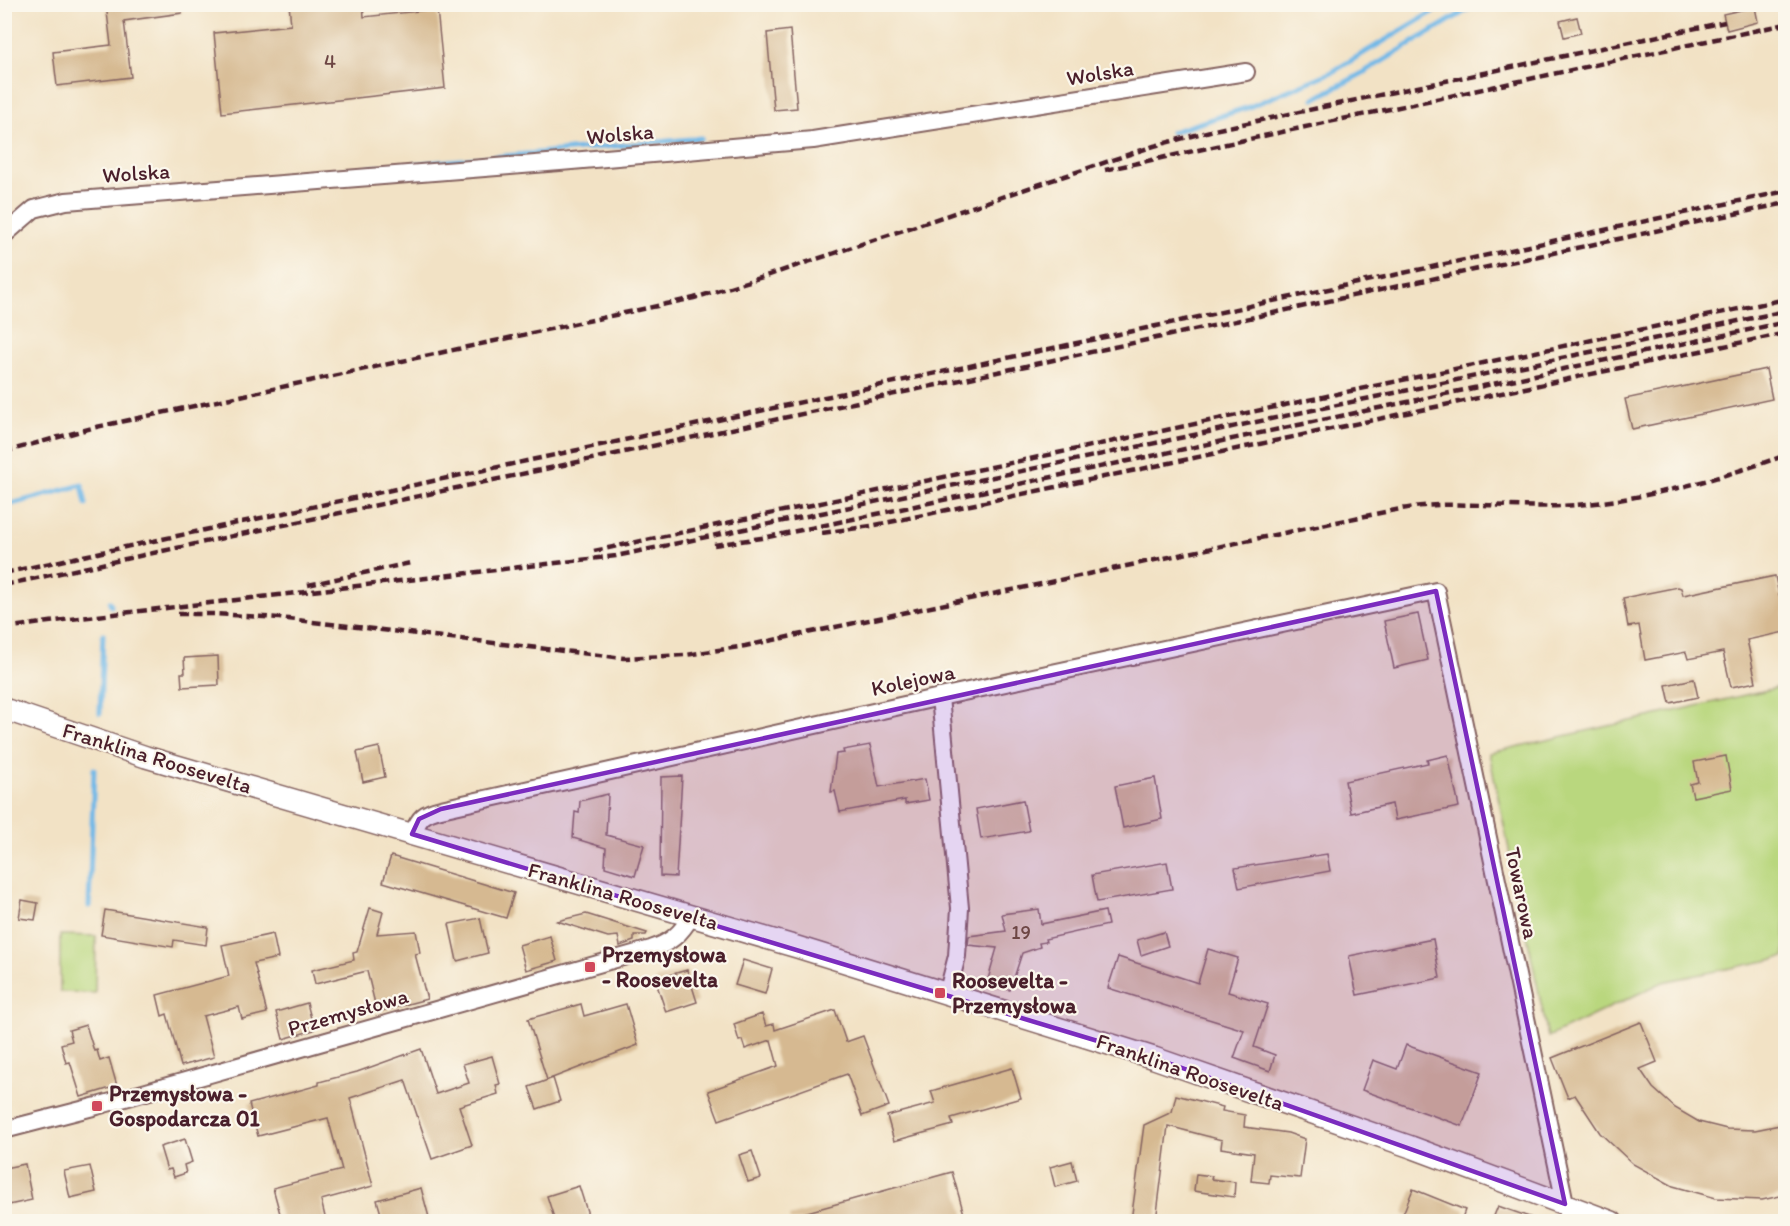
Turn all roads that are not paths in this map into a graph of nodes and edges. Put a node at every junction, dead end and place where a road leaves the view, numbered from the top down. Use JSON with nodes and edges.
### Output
{"nodes":[{"id":1,"x":1246,"y":72,"type":"dead end"},
{"id":2,"x":4,"y":235,"type":"edge"},
{"id":3,"x":1436,"y":591,"type":"joint"},
{"id":4,"x":940,"y":697,"type":"junction"},
{"id":5,"x":4,"y":709,"type":"edge"},
{"id":6,"x":411,"y":834,"type":"junction"},
{"id":7,"x":691,"y":916,"type":"junction"},
{"id":8,"x":947,"y":995,"type":"junction"},
{"id":9,"x":4,"y":1130,"type":"edge"},
{"id":10,"x":1567,"y":1213,"type":"edge"},
{"id":11,"x":1612,"y":1221,"type":"edge"}],
"edges":[{"from":1,"to":2,"type":"street","name":"Wolska"},
{"from":3,"to":4,"type":"street","name":"Kolejowa"},
{"from":3,"to":10,"type":"street","name":"Towarowa"},
{"from":4,"to":6,"type":"street","name":"Kolejowa"},
{"from":4,"to":8,"type":"street"},
{"from":5,"to":6,"type":"street","name":"Franklina Roosevelta"},
{"from":6,"to":7,"type":"street","name":"Franklina Roosevelta"},
{"from":7,"to":8,"type":"street","name":"Franklina Roosevelta"},
{"from":7,"to":9,"type":"street","name":"Przemysłowa"},
{"from":8,"to":10,"type":"street","name":"Franklina Roosevelta"},
{"from":10,"to":11,"type":"street","name":"Franklina Roosevelta"}]}
